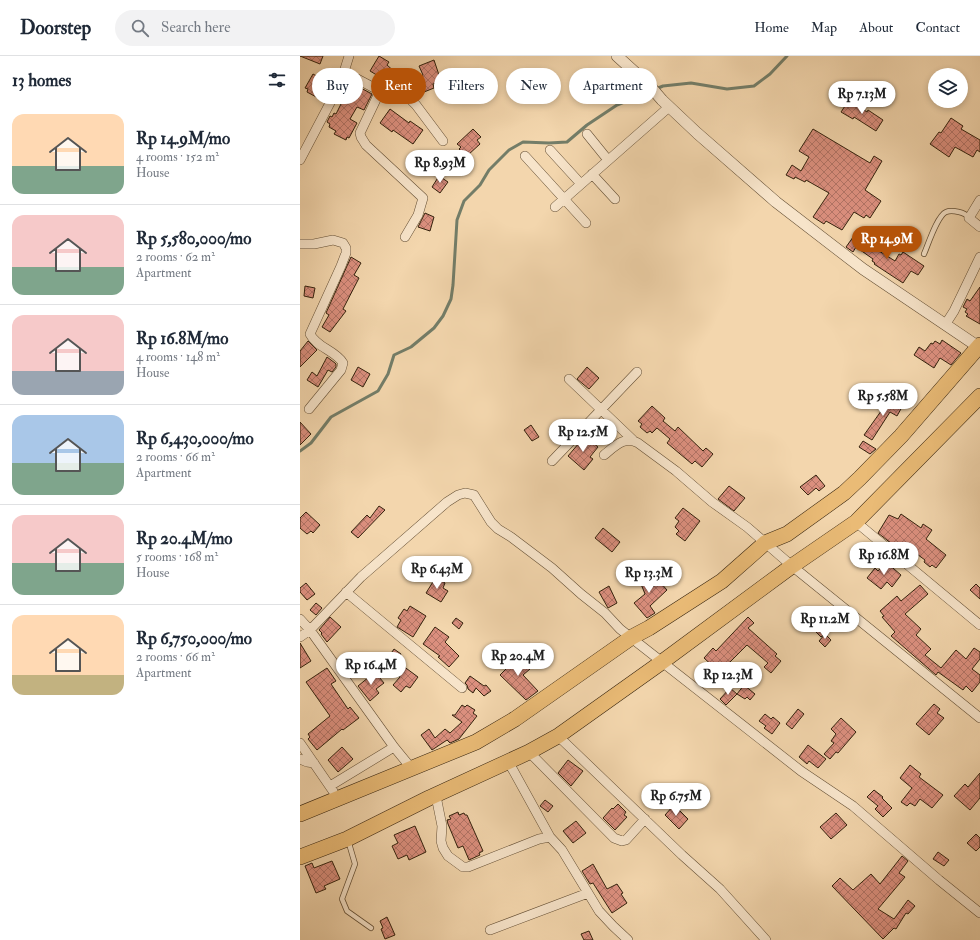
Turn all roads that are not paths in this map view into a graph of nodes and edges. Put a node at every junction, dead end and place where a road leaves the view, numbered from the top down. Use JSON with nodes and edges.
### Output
{"nodes":[{"id":1,"x":349,"y":56,"type":"edge"},
{"id":2,"x":617,"y":56,"type":"edge"},
{"id":3,"x":345,"y":68,"type":"edge"},
{"id":4,"x":329,"y":104,"type":"edge"},
{"id":5,"x":374,"y":104,"type":"edge"},
{"id":6,"x":415,"y":104,"type":"edge"},
{"id":7,"x":665,"y":104,"type":"junction"},
{"id":8,"x":587,"y":134,"type":"dead end"},
{"id":9,"x":443,"y":141,"type":"dead end"},
{"id":10,"x":550,"y":150,"type":"dead end"},
{"id":11,"x":524,"y":156,"type":"dead end"},
{"id":12,"x":300,"y":160,"type":"edge"},
{"id":13,"x":608,"y":160,"type":"junction"},
{"id":14,"x":592,"y":174,"type":"junction"},
{"id":15,"x":581,"y":184,"type":"junction"},
{"id":16,"x":616,"y":199,"type":"dead end"},
{"id":17,"x":563,"y":200,"type":"junction"},
{"id":18,"x":980,"y":200,"type":"edge"},
{"id":19,"x":555,"y":207,"type":"dead end"},
{"id":20,"x":969,"y":218,"type":"junction"},
{"id":21,"x":586,"y":224,"type":"dead end"},
{"id":22,"x":980,"y":227,"type":"edge"},
{"id":23,"x":405,"y":237,"type":"dead end"},
{"id":24,"x":300,"y":244,"type":"edge"},
{"id":25,"x":924,"y":254,"type":"dead end"},
{"id":26,"x":980,"y":257,"type":"edge"},
{"id":27,"x":945,"y":325,"type":"junction"},
{"id":28,"x":979,"y":347,"type":"edge"},
{"id":29,"x":637,"y":372,"type":"dead end"},
{"id":30,"x":569,"y":379,"type":"dead end"},
{"id":31,"x":980,"y":396,"type":"edge"},
{"id":32,"x":309,"y":409,"type":"dead end"},
{"id":33,"x":601,"y":410,"type":"junction"},
{"id":34,"x":633,"y":440,"type":"junction"},
{"id":35,"x":604,"y":455,"type":"dead end"},
{"id":36,"x":552,"y":461,"type":"dead end"},
{"id":37,"x":856,"y":522,"type":"junction"},
{"id":38,"x":765,"y":543,"type":"junction"},
{"id":39,"x":792,"y":566,"type":"junction"},
{"id":40,"x":346,"y":592,"type":"junction"},
{"id":41,"x":300,"y":619,"type":"edge"},
{"id":42,"x":980,"y":625,"type":"edge"},
{"id":43,"x":310,"y":630,"type":"junction"},
{"id":44,"x":300,"y":637,"type":"edge"},
{"id":45,"x":632,"y":637,"type":"junction"},
{"id":46,"x":662,"y":662,"type":"junction"},
{"id":47,"x":462,"y":688,"type":"dead end"},
{"id":48,"x":980,"y":718,"type":"edge"},
{"id":49,"x":558,"y":736,"type":"junction"},
{"id":50,"x":300,"y":743,"type":"edge"},
{"id":51,"x":394,"y":747,"type":"junction"},
{"id":52,"x":529,"y":752,"type":"junction"},
{"id":53,"x":300,"y":759,"type":"edge"},
{"id":54,"x":508,"y":761,"type":"junction"},
{"id":55,"x":314,"y":763,"type":"junction"},
{"id":56,"x":412,"y":769,"type":"junction"},
{"id":57,"x":334,"y":793,"type":"junction"},
{"id":58,"x":436,"y":796,"type":"junction"},
{"id":59,"x":300,"y":814,"type":"edge"},
{"id":60,"x":646,"y":818,"type":"junction"},
{"id":61,"x":550,"y":837,"type":"junction"},
{"id":62,"x":347,"y":838,"type":"junction"},
{"id":63,"x":300,"y":857,"type":"edge"},
{"id":64,"x":588,"y":894,"type":"junction"},
{"id":65,"x":980,"y":913,"type":"edge"},
{"id":66,"x":371,"y":928,"type":"dead end"},
{"id":67,"x":490,"y":930,"type":"dead end"},
{"id":68,"x":628,"y":940,"type":"edge"},
{"id":69,"x":766,"y":940,"type":"edge"}],
"edges":[{"from":1,"to":3,"type":"street"},
{"from":2,"to":7,"type":"street"},
{"from":4,"to":12,"type":"street"},
{"from":5,"to":23,"type":"street"},
{"from":6,"to":9,"type":"street"},
{"from":7,"to":13,"type":"street"},
{"from":7,"to":27,"type":"street"},
{"from":8,"to":13,"type":"street"},
{"from":10,"to":15,"type":"street"},
{"from":11,"to":17,"type":"street"},
{"from":13,"to":14,"type":"street"},
{"from":14,"to":15,"type":"street"},
{"from":14,"to":16,"type":"street"},
{"from":15,"to":17,"type":"street"},
{"from":17,"to":19,"type":"street"},
{"from":17,"to":21,"type":"street"},
{"from":18,"to":20,"type":"street"},
{"from":20,"to":22,"type":"street"},
{"from":20,"to":25,"type":"lane"},
{"from":24,"to":32,"type":"street"},
{"from":26,"to":27,"type":"street"},
{"from":27,"to":28,"type":"street"},
{"from":28,"to":38,"type":"highway"},
{"from":29,"to":33,"type":"street"},
{"from":30,"to":33,"type":"street"},
{"from":31,"to":37,"type":"highway"},
{"from":33,"to":34,"type":"street"},
{"from":33,"to":36,"type":"street"},
{"from":34,"to":35,"type":"street"},
{"from":34,"to":38,"type":"street"},
{"from":37,"to":39,"type":"highway"},
{"from":37,"to":42,"type":"street"},
{"from":38,"to":39,"type":"street"},
{"from":38,"to":45,"type":"highway"},
{"from":39,"to":46,"type":"highway"},
{"from":39,"to":48,"type":"street"},
{"from":40,"to":43,"type":"street"},
{"from":40,"to":45,"type":"street"},
{"from":40,"to":47,"type":"street"},
{"from":41,"to":43,"type":"street"},
{"from":43,"to":44,"type":"street"},
{"from":43,"to":51,"type":"street"},
{"from":45,"to":46,"type":"street"},
{"from":45,"to":56,"type":"highway"},
{"from":46,"to":49,"type":"highway"},
{"from":46,"to":65,"type":"street"},
{"from":49,"to":52,"type":"highway"},
{"from":49,"to":60,"type":"street"},
{"from":50,"to":55,"type":"street"},
{"from":51,"to":56,"type":"street"},
{"from":51,"to":57,"type":"street"},
{"from":52,"to":54,"type":"highway"},
{"from":52,"to":60,"type":"street"},
{"from":53,"to":55,"type":"street"},
{"from":54,"to":58,"type":"highway"},
{"from":54,"to":61,"type":"street"},
{"from":55,"to":57,"type":"street"},
{"from":56,"to":57,"type":"highway"},
{"from":57,"to":59,"type":"highway"},
{"from":58,"to":61,"type":"street"},
{"from":58,"to":62,"type":"highway"},
{"from":60,"to":69,"type":"street"},
{"from":61,"to":64,"type":"street"},
{"from":62,"to":63,"type":"highway"},
{"from":62,"to":66,"type":"lane"},
{"from":64,"to":67,"type":"street"},
{"from":64,"to":68,"type":"street"}]}
